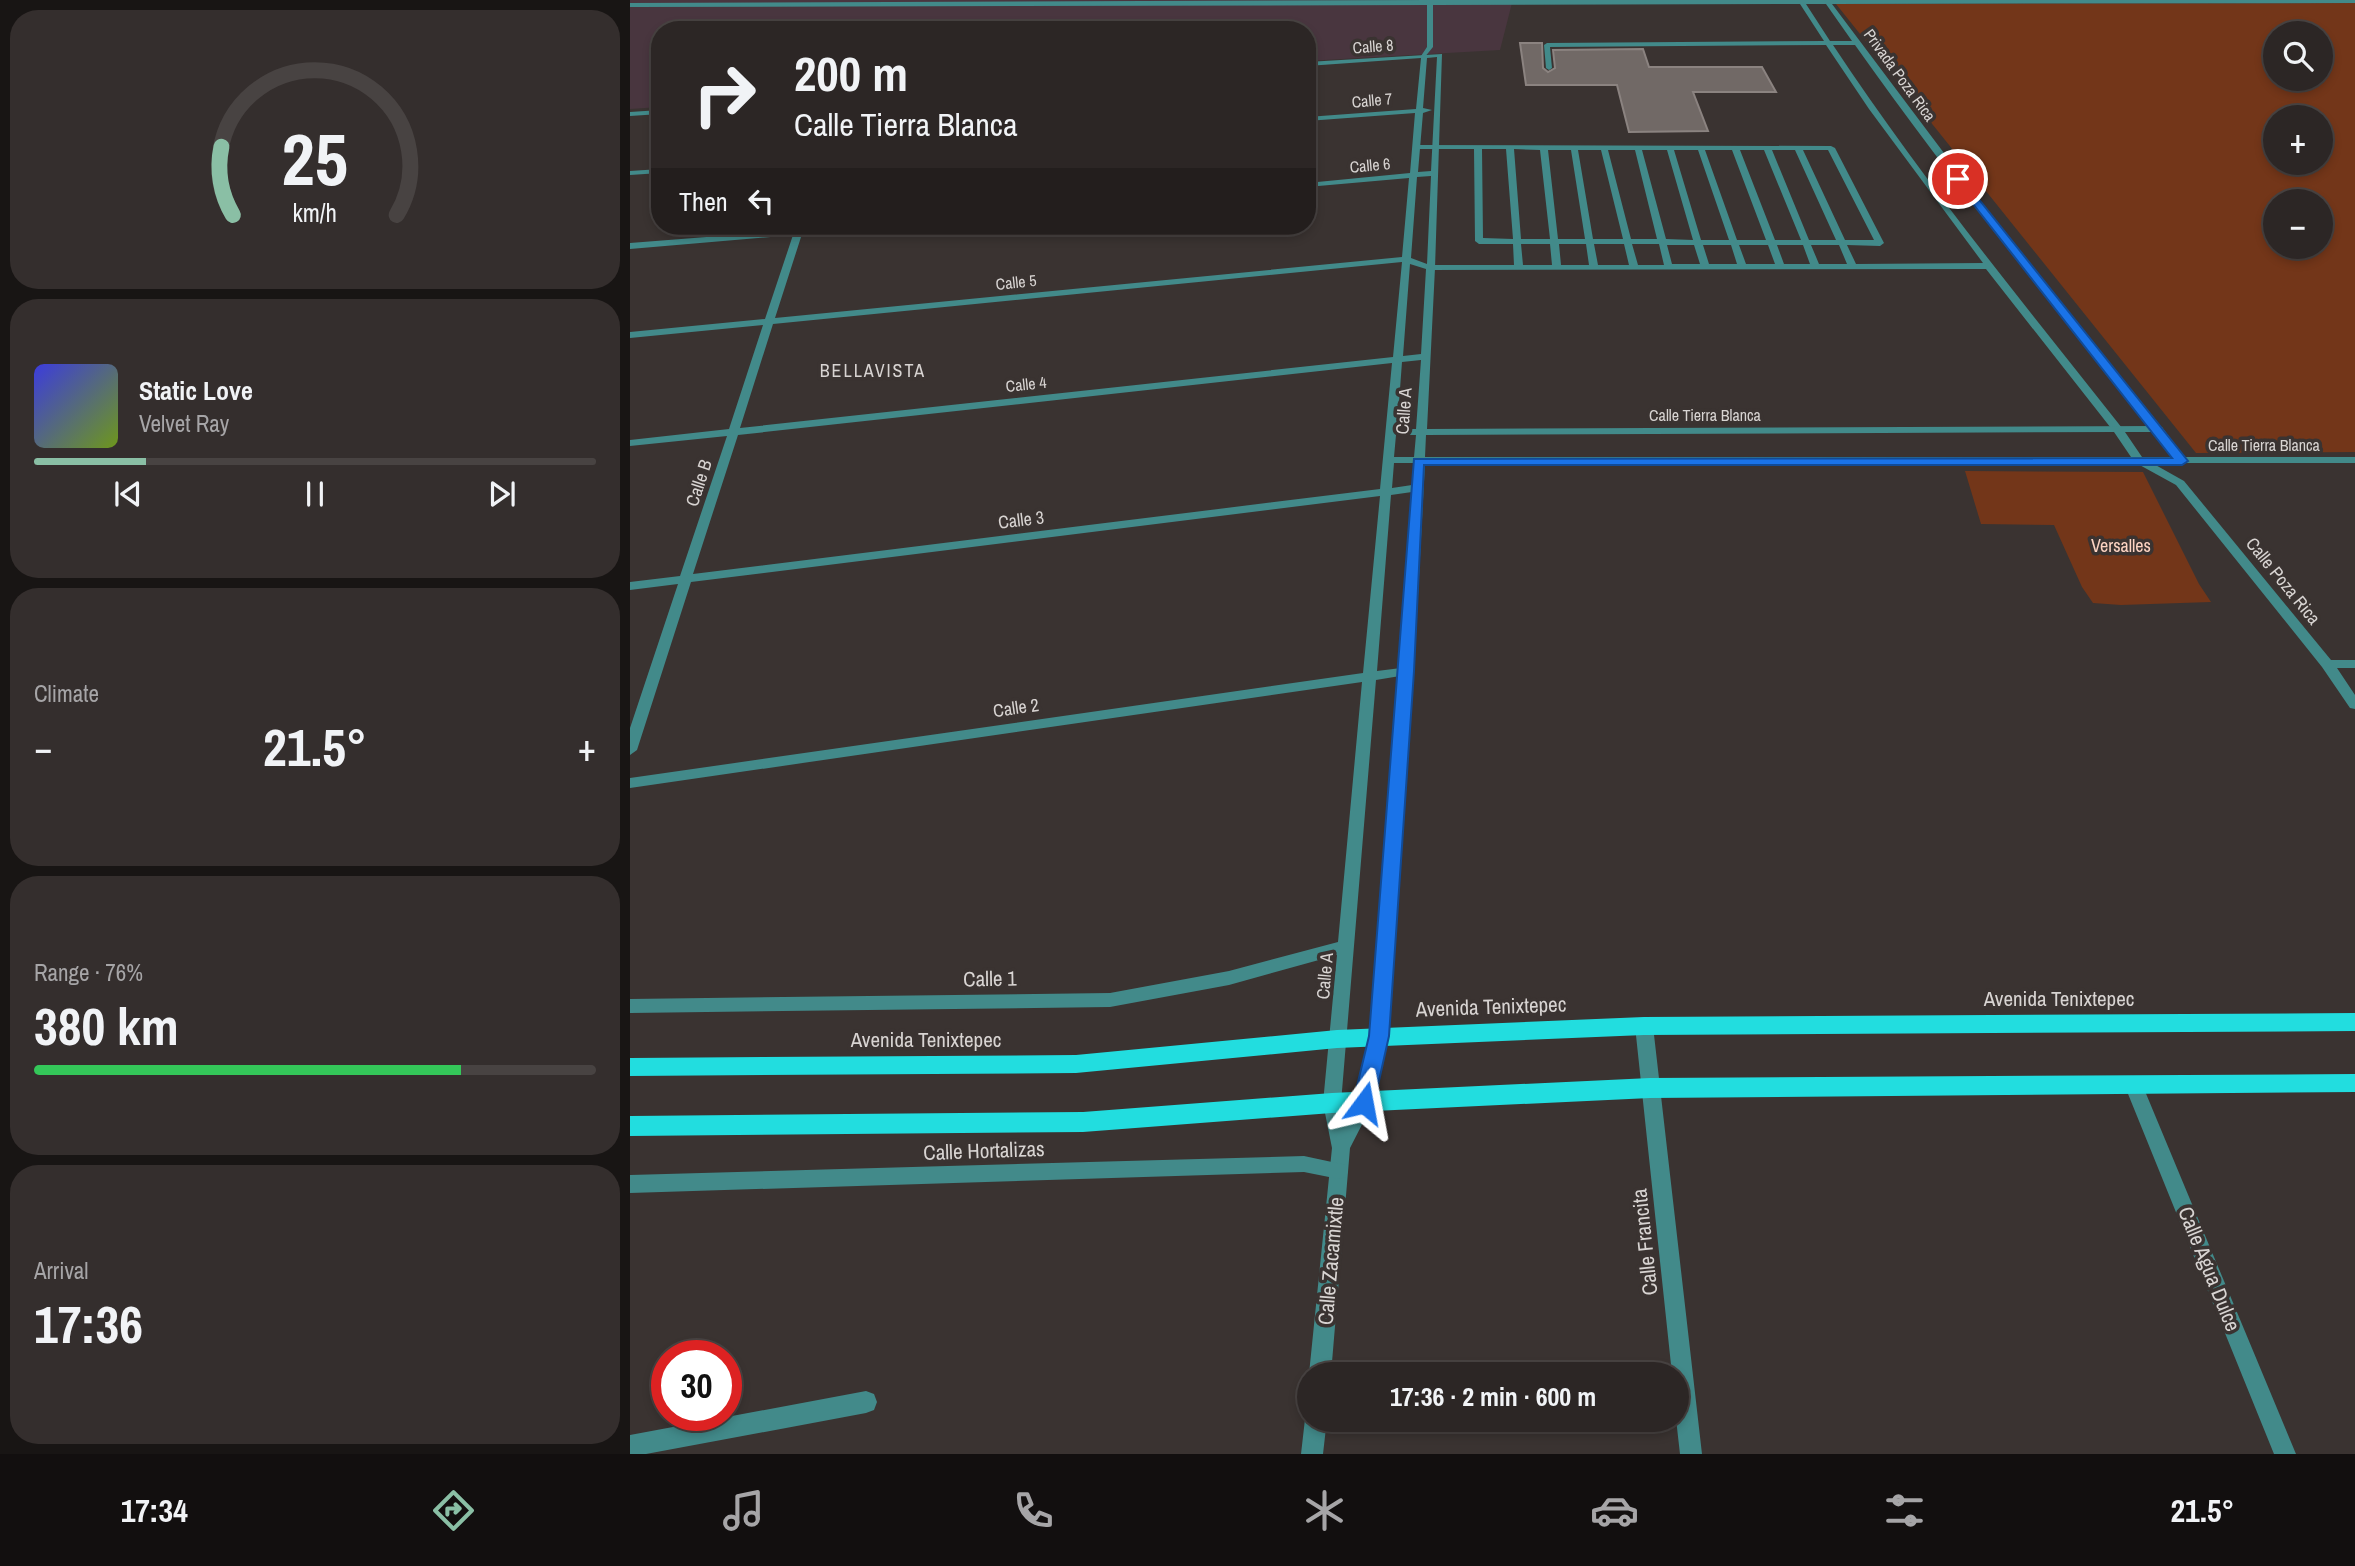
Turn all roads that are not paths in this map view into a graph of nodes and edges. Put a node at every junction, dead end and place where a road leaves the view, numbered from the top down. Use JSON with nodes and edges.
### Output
{"nodes":[{"id":1,"x":2355,"y":1,"type":"edge"},
{"id":2,"x":1430,"y":2,"type":"edge"},
{"id":3,"x":1802,"y":3,"type":"junction"},
{"id":4,"x":1828,"y":3,"type":"junction"},
{"id":5,"x":630,"y":5,"type":"edge"},
{"id":6,"x":1828,"y":42,"type":"junction"},
{"id":7,"x":1856,"y":43,"type":"junction"},
{"id":8,"x":1427,"y":51,"type":"junction"},
{"id":9,"x":1440,"y":55,"type":"joint"},
{"id":10,"x":1316,"y":63,"type":"edge"},
{"id":11,"x":1549,"y":68,"type":"dead end"},
{"id":12,"x":1438,"y":109,"type":"junction"},
{"id":13,"x":1420,"y":110,"type":"junction"},
{"id":14,"x":651,"y":112,"type":"edge"},
{"id":15,"x":630,"y":114,"type":"edge"},
{"id":16,"x":1316,"y":119,"type":"edge"},
{"id":17,"x":1416,"y":147,"type":"junction"},
{"id":18,"x":1436,"y":148,"type":"junction"},
{"id":19,"x":1478,"y":148,"type":"junction"},
{"id":20,"x":1510,"y":148,"type":"junction"},
{"id":21,"x":1544,"y":148,"type":"junction"},
{"id":22,"x":1574,"y":148,"type":"junction"},
{"id":23,"x":1604,"y":148,"type":"junction"},
{"id":24,"x":1638,"y":148,"type":"junction"},
{"id":25,"x":1670,"y":148,"type":"junction"},
{"id":26,"x":1701,"y":148,"type":"junction"},
{"id":27,"x":1735,"y":148,"type":"junction"},
{"id":28,"x":1767,"y":148,"type":"junction"},
{"id":29,"x":1798,"y":148,"type":"junction"},
{"id":30,"x":651,"y":172,"type":"edge"},
{"id":31,"x":630,"y":173,"type":"edge"},
{"id":32,"x":1435,"y":173,"type":"junction"},
{"id":33,"x":1413,"y":175,"type":"junction"},
{"id":34,"x":1316,"y":184,"type":"edge"},
{"id":35,"x":739,"y":235,"type":"edge"},
{"id":36,"x":797,"y":235,"type":"edge"},
{"id":37,"x":1517,"y":240,"type":"junction"},
{"id":38,"x":1555,"y":241,"type":"junction"},
{"id":39,"x":1589,"y":241,"type":"junction"},
{"id":40,"x":1627,"y":241,"type":"junction"},
{"id":41,"x":1661,"y":241,"type":"junction"},
{"id":42,"x":1699,"y":242,"type":"junction"},
{"id":43,"x":1734,"y":242,"type":"junction"},
{"id":44,"x":1772,"y":242,"type":"junction"},
{"id":45,"x":1807,"y":242,"type":"junction"},
{"id":46,"x":1843,"y":242,"type":"junction"},
{"id":47,"x":630,"y":246,"type":"edge"},
{"id":48,"x":1405,"y":259,"type":"junction"},
{"id":49,"x":1989,"y":266,"type":"junction"},
{"id":50,"x":1705,"y":267,"type":"junction"},
{"id":51,"x":1816,"y":267,"type":"junction"},
{"id":52,"x":1853,"y":267,"type":"junction"},
{"id":53,"x":1431,"y":268,"type":"junction"},
{"id":54,"x":1519,"y":268,"type":"junction"},
{"id":55,"x":1557,"y":268,"type":"junction"},
{"id":56,"x":1594,"y":268,"type":"junction"},
{"id":57,"x":1634,"y":268,"type":"junction"},
{"id":58,"x":1669,"y":268,"type":"junction"},
{"id":59,"x":1743,"y":268,"type":"junction"},
{"id":60,"x":1781,"y":268,"type":"junction"},
{"id":61,"x":769,"y":322,"type":"junction"},
{"id":62,"x":630,"y":335,"type":"edge"},
{"id":63,"x":1424,"y":357,"type":"junction"},
{"id":64,"x":1397,"y":360,"type":"junction"},
{"id":65,"x":2158,"y":429,"type":"junction"},
{"id":66,"x":2118,"y":430,"type":"junction"},
{"id":67,"x":734,"y":432,"type":"junction"},
{"id":68,"x":1390,"y":432,"type":"junction"},
{"id":69,"x":1420,"y":432,"type":"junction"},
{"id":70,"x":630,"y":443,"type":"edge"},
{"id":71,"x":1387,"y":460,"type":"junction"},
{"id":72,"x":2355,"y":460,"type":"edge"},
{"id":73,"x":1418,"y":461,"type":"junction"},
{"id":74,"x":2140,"y":461,"type":"junction"},
{"id":75,"x":2182,"y":461,"type":"junction"},
{"id":76,"x":2180,"y":482,"type":"junction"},
{"id":77,"x":1417,"y":488,"type":"junction"},
{"id":78,"x":1385,"y":492,"type":"junction"},
{"id":79,"x":686,"y":579,"type":"junction"},
{"id":80,"x":630,"y":586,"type":"edge"},
{"id":81,"x":2327,"y":664,"type":"junction"},
{"id":82,"x":2355,"y":664,"type":"edge"},
{"id":83,"x":1407,"y":671,"type":"junction"},
{"id":84,"x":1370,"y":677,"type":"junction"},
{"id":85,"x":2355,"y":705,"type":"edge"},
{"id":86,"x":630,"y":750,"type":"edge"},
{"id":87,"x":630,"y":783,"type":"edge"},
{"id":88,"x":1345,"y":946,"type":"junction"},
{"id":89,"x":630,"y":1006,"type":"edge"},
{"id":90,"x":2355,"y":1022,"type":"edge"},
{"id":91,"x":1644,"y":1026,"type":"junction"},
{"id":92,"x":1379,"y":1036,"type":"junction"},
{"id":93,"x":1337,"y":1039,"type":"junction"},
{"id":94,"x":630,"y":1067,"type":"edge"},
{"id":95,"x":2355,"y":1083,"type":"edge"},
{"id":96,"x":2133,"y":1084,"type":"junction"},
{"id":97,"x":1650,"y":1087,"type":"junction"},
{"id":98,"x":1332,"y":1103,"type":"junction"},
{"id":99,"x":1364,"y":1103,"type":"junction"},
{"id":100,"x":630,"y":1126,"type":"edge"},
{"id":101,"x":1341,"y":1148,"type":"junction"},
{"id":102,"x":1339,"y":1171,"type":"junction"},
{"id":103,"x":630,"y":1184,"type":"edge"},
{"id":104,"x":1321,"y":1362,"type":"edge"},
{"id":105,"x":866,"y":1402,"type":"dead end"},
{"id":106,"x":1315,"y":1432,"type":"edge"},
{"id":107,"x":630,"y":1446,"type":"edge"},
{"id":108,"x":1312,"y":1454,"type":"edge"},
{"id":109,"x":1692,"y":1454,"type":"edge"},
{"id":110,"x":2286,"y":1454,"type":"edge"}],
"edges":[{"from":1,"to":4,"type":"street"},
{"from":2,"to":3,"type":"street"},
{"from":2,"to":5,"type":"street"},
{"from":2,"to":8,"type":"street","name":"Calle A"},
{"from":3,"to":4,"type":"street"},
{"from":3,"to":6,"type":"street"},
{"from":4,"to":7,"type":"street","name":"Privada Poza Rica"},
{"from":6,"to":7,"type":"street"},
{"from":6,"to":11,"type":"street"},
{"from":6,"to":49,"type":"street"},
{"from":7,"to":65,"type":"street","name":"Privada Poza Rica"},
{"from":8,"to":9,"type":"street","name":"Calle 8"},
{"from":8,"to":10,"type":"street","name":"Calle 8"},
{"from":8,"to":13,"type":"street","name":"Calle A"},
{"from":9,"to":12,"type":"street","name":"Calle A"},
{"from":12,"to":13,"type":"street","name":"Calle 7"},
{"from":12,"to":18,"type":"street","name":"Calle A"},
{"from":13,"to":16,"type":"street","name":"Calle 7"},
{"from":13,"to":17,"type":"street","name":"Calle A"},
{"from":14,"to":15,"type":"street"},
{"from":17,"to":18,"type":"street"},
{"from":17,"to":33,"type":"street","name":"Calle A"},
{"from":18,"to":19,"type":"street"},
{"from":18,"to":32,"type":"street","name":"Calle A"},
{"from":19,"to":20,"type":"street"},
{"from":19,"to":37,"type":"street"},
{"from":20,"to":21,"type":"street"},
{"from":20,"to":37,"type":"street"},
{"from":21,"to":22,"type":"street"},
{"from":21,"to":38,"type":"street"},
{"from":22,"to":23,"type":"street"},
{"from":22,"to":39,"type":"street"},
{"from":23,"to":24,"type":"street"},
{"from":23,"to":40,"type":"street"},
{"from":24,"to":25,"type":"street"},
{"from":24,"to":41,"type":"street"},
{"from":25,"to":26,"type":"street"},
{"from":25,"to":42,"type":"street"},
{"from":26,"to":27,"type":"street"},
{"from":26,"to":43,"type":"street"},
{"from":27,"to":28,"type":"street"},
{"from":27,"to":44,"type":"street"},
{"from":28,"to":29,"type":"street"},
{"from":28,"to":45,"type":"street"},
{"from":29,"to":46,"type":"street"},
{"from":29,"to":46,"type":"street"},
{"from":30,"to":31,"type":"street"},
{"from":32,"to":33,"type":"street","name":"Calle 6"},
{"from":32,"to":53,"type":"street","name":"Calle A"},
{"from":33,"to":34,"type":"street","name":"Calle 6"},
{"from":33,"to":48,"type":"street","name":"Calle A"},
{"from":35,"to":47,"type":"street"},
{"from":36,"to":61,"type":"street","name":"Calle B"},
{"from":37,"to":38,"type":"street"},
{"from":37,"to":54,"type":"street"},
{"from":38,"to":39,"type":"street"},
{"from":38,"to":55,"type":"street"},
{"from":39,"to":40,"type":"street"},
{"from":39,"to":56,"type":"street"},
{"from":40,"to":41,"type":"street"},
{"from":40,"to":57,"type":"street"},
{"from":41,"to":42,"type":"street"},
{"from":41,"to":58,"type":"street"},
{"from":42,"to":43,"type":"street"},
{"from":42,"to":50,"type":"street"},
{"from":43,"to":44,"type":"street"},
{"from":43,"to":59,"type":"street"},
{"from":44,"to":45,"type":"street"},
{"from":44,"to":60,"type":"street"},
{"from":45,"to":46,"type":"street"},
{"from":45,"to":51,"type":"street"},
{"from":46,"to":52,"type":"street"},
{"from":48,"to":53,"type":"street"},
{"from":48,"to":61,"type":"street","name":"Calle 5"},
{"from":48,"to":64,"type":"street","name":"Calle A"},
{"from":49,"to":52,"type":"street"},
{"from":49,"to":66,"type":"street"},
{"from":50,"to":58,"type":"street"},
{"from":50,"to":59,"type":"street"},
{"from":51,"to":52,"type":"street"},
{"from":51,"to":60,"type":"street"},
{"from":53,"to":54,"type":"street"},
{"from":53,"to":63,"type":"street","name":"Calle A"},
{"from":54,"to":55,"type":"street"},
{"from":55,"to":56,"type":"street"},
{"from":56,"to":57,"type":"street"},
{"from":57,"to":58,"type":"street"},
{"from":59,"to":60,"type":"street"},
{"from":61,"to":62,"type":"street","name":"Calle 5"},
{"from":61,"to":67,"type":"street","name":"Calle B"},
{"from":63,"to":64,"type":"street","name":"Calle 4"},
{"from":63,"to":69,"type":"street","name":"Calle A"},
{"from":64,"to":67,"type":"street","name":"Calle 4"},
{"from":64,"to":68,"type":"street","name":"Calle A"},
{"from":65,"to":66,"type":"street","name":"Calle Tierra Blanca"},
{"from":65,"to":75,"type":"street","name":"Privada Poza Rica"},
{"from":66,"to":69,"type":"street","name":"Calle Tierra Blanca"},
{"from":66,"to":74,"type":"street"},
{"from":67,"to":70,"type":"street","name":"Calle 4"},
{"from":67,"to":79,"type":"street","name":"Calle B"},
{"from":68,"to":69,"type":"street","name":"Calle Tierra Blanca"},
{"from":68,"to":71,"type":"street","name":"Calle A"},
{"from":69,"to":73,"type":"street","name":"Calle A"},
{"from":71,"to":73,"type":"street","name":"Calle Tierra Blanca"},
{"from":71,"to":78,"type":"street","name":"Calle A"},
{"from":72,"to":75,"type":"street","name":"Calle Tierra Blanca"},
{"from":73,"to":74,"type":"street","name":"Calle Tierra Blanca"},
{"from":73,"to":77,"type":"street","name":"Calle A"},
{"from":74,"to":75,"type":"street","name":"Calle Tierra Blanca"},
{"from":74,"to":76,"type":"street","name":"Calle Poza Rica"},
{"from":75,"to":76,"type":"street"},
{"from":76,"to":81,"type":"street","name":"Calle Poza Rica"},
{"from":77,"to":78,"type":"street","name":"Calle 3"},
{"from":77,"to":83,"type":"street","name":"Calle A"},
{"from":78,"to":79,"type":"street","name":"Calle 3"},
{"from":78,"to":84,"type":"street","name":"Calle A"},
{"from":79,"to":80,"type":"street","name":"Calle 3"},
{"from":79,"to":86,"type":"street","name":"Calle B"},
{"from":81,"to":82,"type":"street"},
{"from":81,"to":85,"type":"street","name":"Calle Poza Rica"},
{"from":83,"to":84,"type":"street","name":"Calle 2"},
{"from":83,"to":92,"type":"street","name":"Calle A"},
{"from":84,"to":87,"type":"street","name":"Calle 2"},
{"from":84,"to":88,"type":"street","name":"Calle A"},
{"from":88,"to":89,"type":"street","name":"Calle 1"},
{"from":88,"to":93,"type":"street","name":"Calle A"},
{"from":90,"to":91,"type":"main road","name":"Avenida Tenixtepec"},
{"from":91,"to":92,"type":"main road","name":"Avenida Tenixtepec"},
{"from":91,"to":97,"type":"street","name":"Calle Francita"},
{"from":92,"to":93,"type":"main road","name":"Avenida Tenixtepec"},
{"from":92,"to":99,"type":"street","name":"Calle A"},
{"from":93,"to":94,"type":"main road","name":"Avenida Tenixtepec"},
{"from":93,"to":98,"type":"street","name":"Calle A"},
{"from":95,"to":96,"type":"main road"},
{"from":96,"to":97,"type":"main road"},
{"from":96,"to":110,"type":"street","name":"Calle Agua Dulce"},
{"from":97,"to":99,"type":"main road"},
{"from":97,"to":109,"type":"street","name":"Calle Francita"},
{"from":98,"to":99,"type":"main road"},
{"from":98,"to":100,"type":"main road"},
{"from":98,"to":101,"type":"street","name":"Calle Zacamixtle"},
{"from":99,"to":101,"type":"street","name":"Calle Zacamixtle"},
{"from":101,"to":102,"type":"street","name":"Calle Zacamixtle"},
{"from":102,"to":103,"type":"street","name":"Calle Hortalizas"},
{"from":102,"to":104,"type":"street","name":"Calle Zacamixtle"},
{"from":105,"to":107,"type":"street"},
{"from":106,"to":108,"type":"street"}]}
